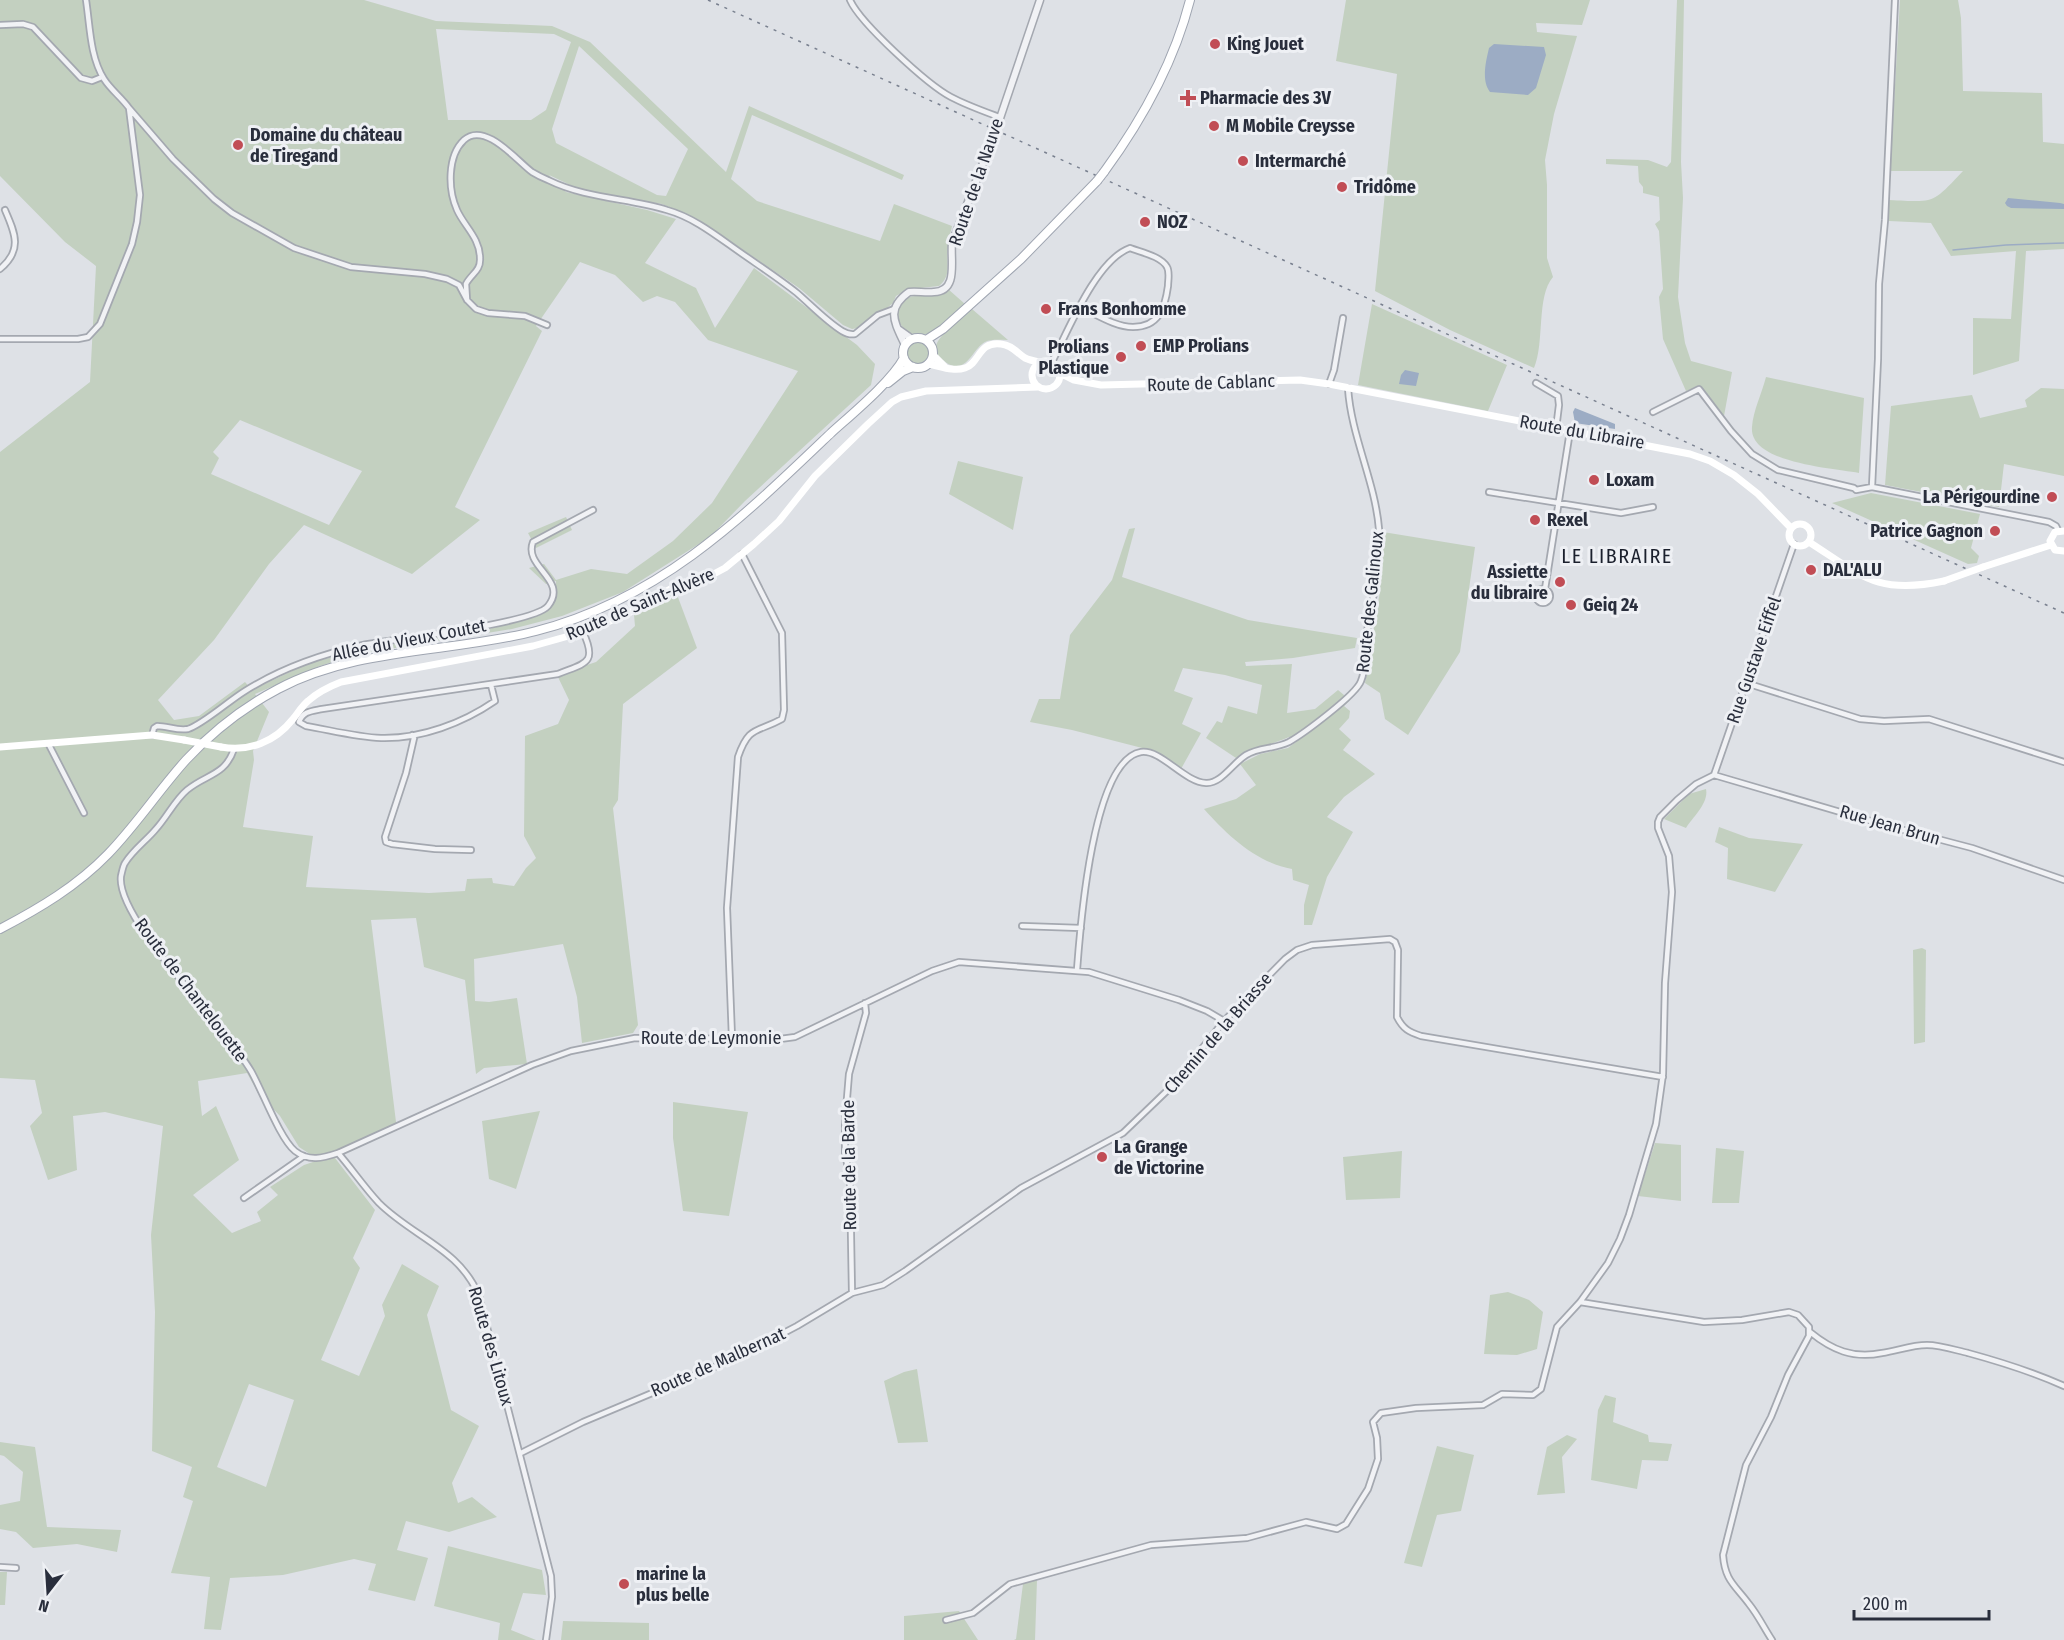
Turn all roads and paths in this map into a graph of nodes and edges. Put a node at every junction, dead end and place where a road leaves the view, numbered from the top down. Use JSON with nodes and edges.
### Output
{"nodes":[{"id":1,"x":86,"y":0,"type":"edge"},
{"id":2,"x":850,"y":0,"type":"edge"},
{"id":3,"x":1040,"y":0,"type":"edge"},
{"id":4,"x":1190,"y":0,"type":"edge"},
{"id":5,"x":1895,"y":0,"type":"edge"},
{"id":6,"x":0,"y":25,"type":"edge"},
{"id":7,"x":102,"y":77,"type":"junction"},
{"id":8,"x":129,"y":108,"type":"junction"},
{"id":9,"x":999,"y":117,"type":"junction"},
{"id":10,"x":5,"y":210,"type":"dead end"},
{"id":11,"x":0,"y":269,"type":"edge"},
{"id":12,"x":467,"y":300,"type":"junction"},
{"id":13,"x":1080,"y":307,"type":"junction"},
{"id":14,"x":894,"y":309,"type":"junction"},
{"id":15,"x":1343,"y":318,"type":"dead end"},
{"id":16,"x":547,"y":325,"type":"dead end"},
{"id":17,"x":898,"y":329,"type":"junction"},
{"id":18,"x":0,"y":339,"type":"edge"},
{"id":19,"x":912,"y":339,"type":"junction"},
{"id":20,"x":928,"y":343,"type":"junction"},
{"id":21,"x":905,"y":345,"type":"junction"},
{"id":22,"x":933,"y":355,"type":"junction"},
{"id":23,"x":1024,"y":357,"type":"junction"},
{"id":24,"x":904,"y":358,"type":"junction"},
{"id":25,"x":1052,"y":362,"type":"junction"},
{"id":26,"x":1039,"y":363,"type":"junction"},
{"id":27,"x":928,"y":364,"type":"junction"},
{"id":28,"x":913,"y":367,"type":"junction"},
{"id":29,"x":945,"y":368,"type":"junction"},
{"id":30,"x":1032,"y":374,"type":"junction"},
{"id":31,"x":1060,"y":374,"type":"junction"},
{"id":32,"x":1074,"y":380,"type":"junction"},
{"id":33,"x":1536,"y":383,"type":"dead end"},
{"id":34,"x":1057,"y":384,"type":"junction"},
{"id":35,"x":1329,"y":384,"type":"junction"},
{"id":36,"x":1038,"y":387,"type":"junction"},
{"id":37,"x":1348,"y":388,"type":"junction"},
{"id":38,"x":1016,"y":389,"type":"junction"},
{"id":39,"x":868,"y":398,"type":"junction"},
{"id":40,"x":1653,"y":412,"type":"dead end"},
{"id":41,"x":1556,"y":429,"type":"junction"},
{"id":42,"x":1570,"y":431,"type":"junction"},
{"id":43,"x":1872,"y":488,"type":"junction"},
{"id":44,"x":1489,"y":492,"type":"dead end"},
{"id":45,"x":1558,"y":503,"type":"junction"},
{"id":46,"x":1653,"y":507,"type":"dead end"},
{"id":47,"x":593,"y":510,"type":"dead end"},
{"id":48,"x":1791,"y":528,"type":"junction"},
{"id":49,"x":2061,"y":530,"type":"edge"},
{"id":50,"x":1809,"y":542,"type":"junction"},
{"id":51,"x":1794,"y":544,"type":"junction"},
{"id":52,"x":2051,"y":545,"type":"junction"},
{"id":53,"x":2064,"y":552,"type":"edge"},
{"id":54,"x":742,"y":554,"type":"junction"},
{"id":55,"x":1545,"y":589,"type":"dead end"},
{"id":56,"x":583,"y":632,"type":"junction"},
{"id":57,"x":1746,"y":683,"type":"junction"},
{"id":58,"x":491,"y":685,"type":"junction"},
{"id":59,"x":152,"y":735,"type":"junction"},
{"id":60,"x":412,"y":735,"type":"junction"},
{"id":61,"x":49,"y":745,"type":"junction"},
{"id":62,"x":0,"y":747,"type":"edge"},
{"id":63,"x":234,"y":749,"type":"junction"},
{"id":64,"x":2064,"y":762,"type":"edge"},
{"id":65,"x":1714,"y":775,"type":"junction"},
{"id":66,"x":84,"y":813,"type":"dead end"},
{"id":67,"x":471,"y":850,"type":"dead end"},
{"id":68,"x":2064,"y":880,"type":"edge"},
{"id":69,"x":1022,"y":926,"type":"dead end"},
{"id":70,"x":1080,"y":928,"type":"junction"},
{"id":71,"x":0,"y":929,"type":"edge"},
{"id":72,"x":1077,"y":970,"type":"junction"},
{"id":73,"x":865,"y":1004,"type":"junction"},
{"id":74,"x":1224,"y":1021,"type":"junction"},
{"id":75,"x":732,"y":1038,"type":"junction"},
{"id":76,"x":1663,"y":1077,"type":"junction"},
{"id":77,"x":338,"y":1153,"type":"junction"},
{"id":78,"x":304,"y":1156,"type":"junction"},
{"id":79,"x":244,"y":1198,"type":"dead end"},
{"id":80,"x":912,"y":1266,"type":"joint"},
{"id":81,"x":852,"y":1293,"type":"junction"},
{"id":82,"x":1580,"y":1302,"type":"junction"},
{"id":83,"x":1810,"y":1332,"type":"junction"},
{"id":84,"x":2064,"y":1386,"type":"edge"},
{"id":85,"x":521,"y":1453,"type":"junction"},
{"id":86,"x":0,"y":1567,"type":"edge"},
{"id":87,"x":16,"y":1568,"type":"dead end"},
{"id":88,"x":946,"y":1620,"type":"dead end"},
{"id":89,"x":546,"y":1640,"type":"edge"},
{"id":90,"x":1772,"y":1640,"type":"edge"}],
"edges":[{"from":1,"to":7,"type":"street"},
{"from":2,"to":9,"type":"street"},
{"from":3,"to":9,"type":"street","name":"Route de la Nauve"},
{"from":4,"to":20,"type":"main road","bridge":true},
{"from":5,"to":43,"type":"street"},
{"from":6,"to":7,"type":"street"},
{"from":7,"to":8,"type":"street"},
{"from":8,"to":12,"type":"street"},
{"from":8,"to":18,"type":"street"},
{"from":9,"to":14,"type":"street","name":"Route de la Nauve"},
{"from":10,"to":11,"type":"street"},
{"from":12,"to":14,"type":"street"},
{"from":12,"to":16,"type":"street"},
{"from":13,"to":13,"type":"street"},
{"from":13,"to":25,"type":"street"},
{"from":14,"to":17,"type":"street"},
{"from":15,"to":35,"type":"street"},
{"from":17,"to":19,"type":"street"},
{"from":17,"to":21,"type":"street"},
{"from":19,"to":20,"type":"main road"},
{"from":19,"to":21,"type":"main road"},
{"from":20,"to":22,"type":"main road"},
{"from":21,"to":24,"type":"main road"},
{"from":22,"to":27,"type":"main road"},
{"from":22,"to":29,"type":"main road"},
{"from":23,"to":26,"type":"main road"},
{"from":23,"to":29,"type":"main road"},
{"from":23,"to":30,"type":"main road"},
{"from":24,"to":28,"type":"main road"},
{"from":24,"to":39,"type":"main road"},
{"from":25,"to":26,"type":"main road"},
{"from":25,"to":31,"type":"main road"},
{"from":26,"to":30,"type":"main road"},
{"from":27,"to":28,"type":"main road"},
{"from":27,"to":29,"type":"main road"},
{"from":28,"to":39,"type":"main road"},
{"from":30,"to":36,"type":"main road"},
{"from":30,"to":38,"type":"main road"},
{"from":31,"to":32,"type":"main road"},
{"from":31,"to":34,"type":"main road"},
{"from":32,"to":34,"type":"main road"},
{"from":32,"to":35,"type":"main road","name":"Route de Cablanc"},
{"from":33,"to":41,"type":"street"},
{"from":34,"to":36,"type":"main road"},
{"from":35,"to":37,"type":"main road","name":"Route de Cablanc"},
{"from":36,"to":38,"type":"main road","name":"Route de Saint-Alvère"},
{"from":37,"to":41,"type":"main road","name":"Route du Libraire"},
{"from":37,"to":70,"type":"street","name":"Route des Galinoux"},
{"from":38,"to":54,"type":"main road","name":"Route de Saint-Alvère"},
{"from":39,"to":71,"type":"main road"},
{"from":40,"to":43,"type":"street"},
{"from":41,"to":42,"type":"main road","name":"Route du Libraire"},
{"from":42,"to":45,"type":"street"},
{"from":42,"to":48,"type":"main road","name":"Route du Libraire"},
{"from":43,"to":49,"type":"street"},
{"from":44,"to":45,"type":"street"},
{"from":45,"to":46,"type":"street"},
{"from":45,"to":55,"type":"street"},
{"from":47,"to":59,"type":"street","name":"Allée du Vieux Coutet"},
{"from":48,"to":50,"type":"main road"},
{"from":48,"to":51,"type":"main road"},
{"from":49,"to":52,"type":"main road"},
{"from":50,"to":51,"type":"main road"},
{"from":50,"to":52,"type":"main road","bridge":true},
{"from":51,"to":57,"type":"street","name":"Rue Gustave Eiffel"},
{"from":52,"to":53,"type":"main road"},
{"from":54,"to":56,"type":"main road","name":"Route de Saint-Alvère"},
{"from":54,"to":75,"type":"street"},
{"from":56,"to":58,"type":"street"},
{"from":56,"to":63,"type":"main road","name":"Route de Saint-Alvère"},
{"from":57,"to":64,"type":"street"},
{"from":57,"to":65,"type":"street","name":"Rue Gustave Eiffel"},
{"from":58,"to":60,"type":"street"},
{"from":58,"to":60,"type":"street"},
{"from":59,"to":61,"type":"main road","name":"Route de Saint-Alvère"},
{"from":59,"to":63,"type":"main road","name":"Route de Saint-Alvère","bridge":true},
{"from":60,"to":67,"type":"street"},
{"from":61,"to":62,"type":"main road","name":"Route de Saint-Alvère"},
{"from":61,"to":66,"type":"street"},
{"from":63,"to":78,"type":"street","name":"Route de Chantelouette"},
{"from":65,"to":68,"type":"street","name":"Rue Jean Brun"},
{"from":65,"to":76,"type":"street"},
{"from":69,"to":70,"type":"street"},
{"from":70,"to":72,"type":"street","name":"Route des Galinoux"},
{"from":72,"to":73,"type":"street","name":"Route de Leymonie"},
{"from":72,"to":74,"type":"street","name":"Route de Leymonie"},
{"from":73,"to":75,"type":"street","name":"Route de Leymonie"},
{"from":73,"to":81,"type":"street","name":"Route de la Barde"},
{"from":74,"to":76,"type":"street","name":"Chemin de la Briasse"},
{"from":74,"to":80,"type":"street","name":"Chemin de la Briasse"},
{"from":75,"to":77,"type":"street","name":"Route de Leymonie"},
{"from":76,"to":82,"type":"street"},
{"from":77,"to":78,"type":"street"},
{"from":77,"to":85,"type":"street","name":"Route des Litoux"},
{"from":78,"to":79,"type":"street"},
{"from":80,"to":81,"type":"street","name":"Route de Malbernat"},
{"from":81,"to":85,"type":"street","name":"Route de Malbernat"},
{"from":82,"to":83,"type":"street"},
{"from":82,"to":88,"type":"street"},
{"from":83,"to":84,"type":"street"},
{"from":83,"to":90,"type":"street"},
{"from":85,"to":89,"type":"street","name":"Route des Litoux"},
{"from":86,"to":87,"type":"street"}]}
